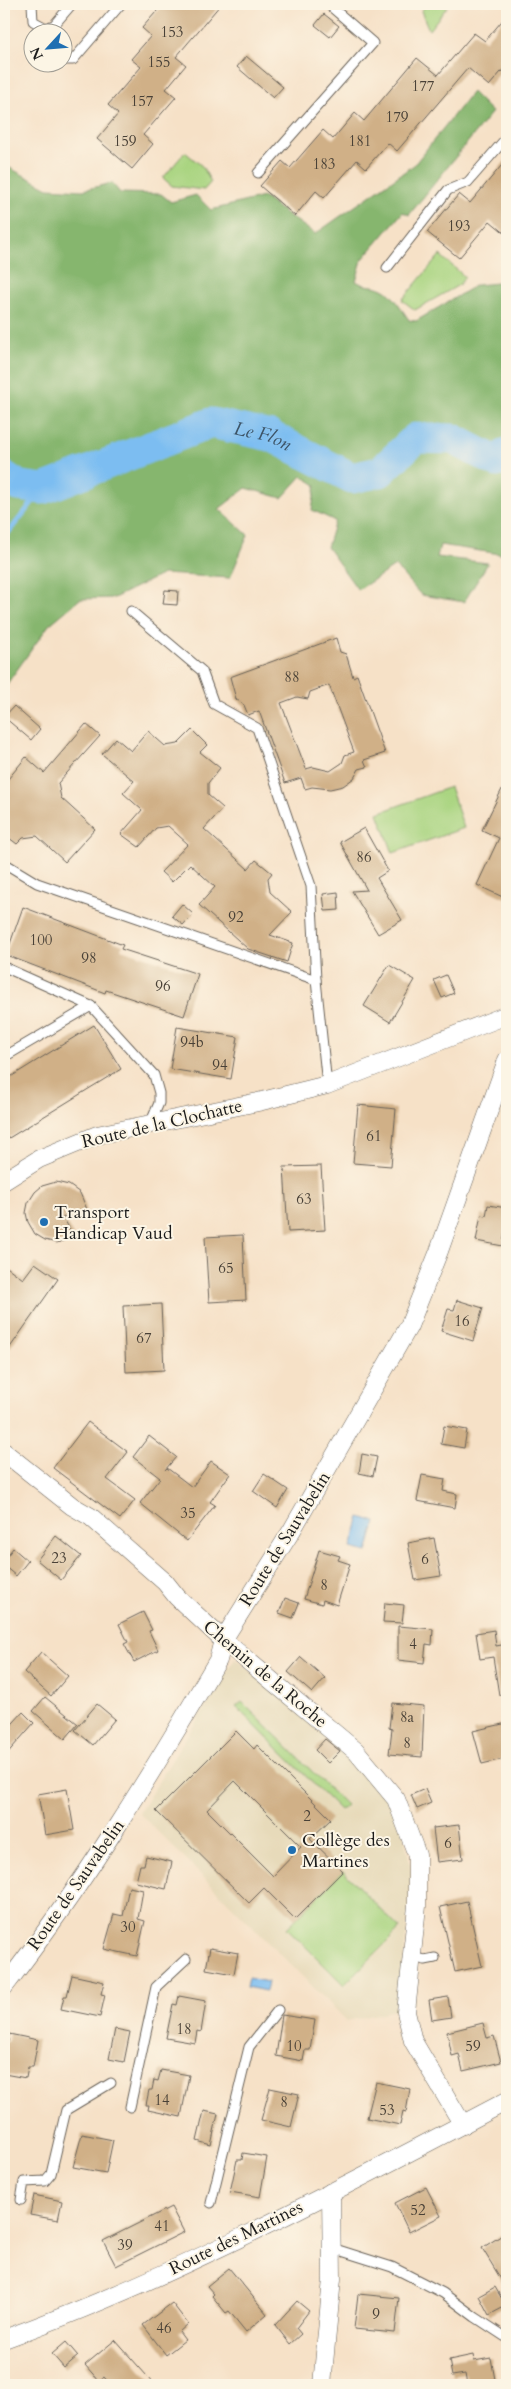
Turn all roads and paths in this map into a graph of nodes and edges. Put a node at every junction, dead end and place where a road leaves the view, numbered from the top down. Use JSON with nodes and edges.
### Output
{"nodes":[{"id":1,"x":32,"y":4,"type":"edge"},
{"id":2,"x":72,"y":4,"type":"edge"},
{"id":3,"x":121,"y":4,"type":"edge"},
{"id":4,"x":328,"y":4,"type":"edge"},
{"id":5,"x":35,"y":22,"type":"edge"},
{"id":6,"x":57,"y":22,"type":"edge"},
{"id":7,"x":72,"y":60,"type":"edge"},
{"id":8,"x":507,"y":137,"type":"edge"},
{"id":9,"x":258,"y":173,"type":"dead end"},
{"id":10,"x":387,"y":268,"type":"dead end"},
{"id":11,"x":131,"y":611,"type":"dead end"},
{"id":12,"x":4,"y":863,"type":"edge"},
{"id":13,"x":4,"y":967,"type":"edge"},
{"id":14,"x":316,"y":980,"type":"junction"},
{"id":15,"x":91,"y":1006,"type":"junction"},
{"id":16,"x":506,"y":1021,"type":"edge"},
{"id":17,"x":4,"y":1057,"type":"edge"},
{"id":18,"x":507,"y":1060,"type":"edge"},
{"id":19,"x":327,"y":1085,"type":"junction"},
{"id":20,"x":150,"y":1124,"type":"junction"},
{"id":21,"x":4,"y":1181,"type":"edge"},
{"id":22,"x":4,"y":1452,"type":"edge"},
{"id":23,"x":222,"y":1640,"type":"junction"},
{"id":24,"x":412,"y":1957,"type":"junction"},
{"id":25,"x":435,"y":1958,"type":"dead end"},
{"id":26,"x":186,"y":1959,"type":"dead end"},
{"id":27,"x":4,"y":1987,"type":"edge"},
{"id":28,"x":278,"y":2010,"type":"dead end"},
{"id":29,"x":111,"y":2084,"type":"dead end"},
{"id":30,"x":507,"y":2101,"type":"edge"},
{"id":31,"x":130,"y":2107,"type":"dead end"},
{"id":32,"x":462,"y":2124,"type":"junction"},
{"id":33,"x":331,"y":2192,"type":"junction"},
{"id":34,"x":21,"y":2200,"type":"dead end"},
{"id":35,"x":211,"y":2203,"type":"dead end"},
{"id":36,"x":332,"y":2248,"type":"junction"},
{"id":37,"x":507,"y":2338,"type":"edge"},
{"id":38,"x":4,"y":2339,"type":"edge"},
{"id":39,"x":322,"y":2385,"type":"edge"}],
"edges":[{"from":1,"to":5,"type":"lane"},
{"from":2,"to":6,"type":"lane"},
{"from":3,"to":7,"type":"lane"},
{"from":4,"to":9,"type":"lane"},
{"from":8,"to":10,"type":"lane"},
{"from":11,"to":14,"type":"lane"},
{"from":12,"to":14,"type":"lane"},
{"from":13,"to":15,"type":"lane"},
{"from":14,"to":19,"type":"lane"},
{"from":15,"to":17,"type":"lane"},
{"from":15,"to":20,"type":"lane"},
{"from":16,"to":19,"type":"street","name":"Route de la Clochatte"},
{"from":18,"to":23,"type":"street","name":"Route de Sauvabelin"},
{"from":19,"to":20,"type":"street","name":"Route de la Clochatte"},
{"from":20,"to":21,"type":"street","name":"Route de la Clochatte"},
{"from":22,"to":23,"type":"street","name":"Chemin de la Roche"},
{"from":23,"to":24,"type":"street","name":"Chemin de la Roche"},
{"from":23,"to":27,"type":"street","name":"Route de Sauvabelin"},
{"from":24,"to":25,"type":"lane"},
{"from":24,"to":32,"type":"street"},
{"from":26,"to":31,"type":"lane"},
{"from":28,"to":35,"type":"lane"},
{"from":29,"to":34,"type":"lane"},
{"from":30,"to":32,"type":"street","name":"Route des Martines"},
{"from":32,"to":33,"type":"street","name":"Route des Martines"},
{"from":33,"to":36,"type":"street"},
{"from":33,"to":38,"type":"street","name":"Route des Martines"},
{"from":36,"to":37,"type":"lane"},
{"from":36,"to":39,"type":"street"}]}
